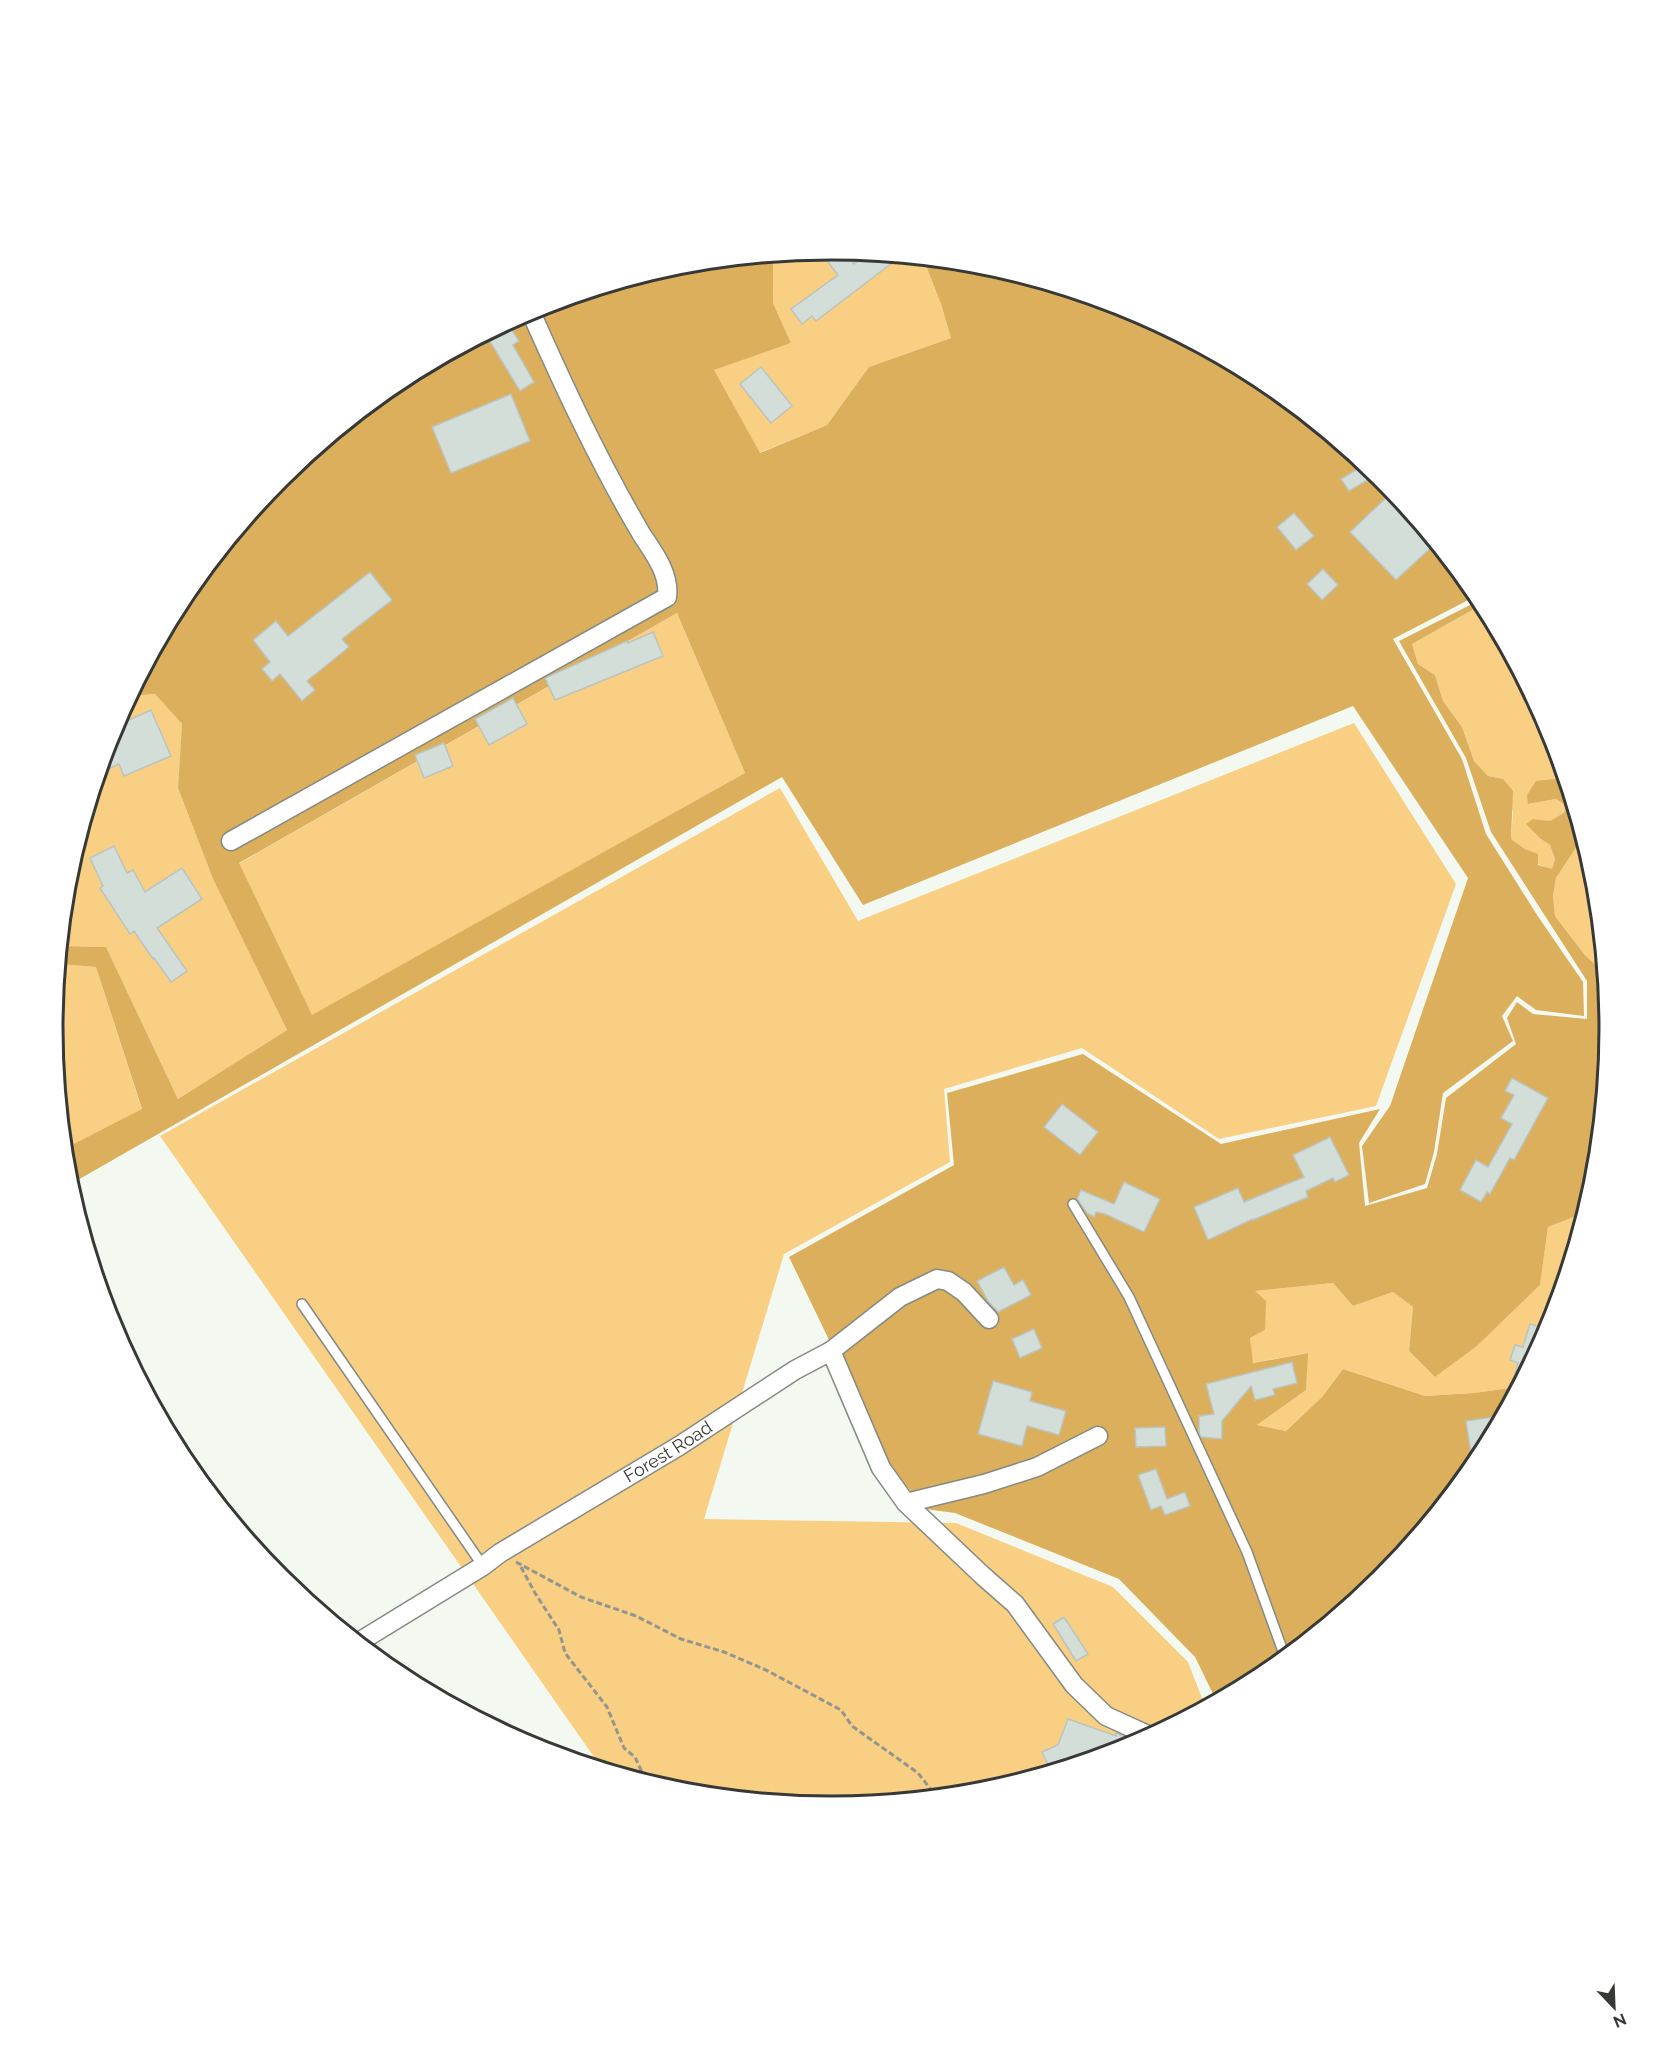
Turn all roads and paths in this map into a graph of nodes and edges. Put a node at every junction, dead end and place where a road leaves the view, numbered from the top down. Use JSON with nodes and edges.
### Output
{"nodes":[{"id":1,"x":534,"y":319,"type":"edge"},
{"id":2,"x":231,"y":841,"type":"dead end"},
{"id":3,"x":1073,"y":1204,"type":"dead end"},
{"id":4,"x":302,"y":1304,"type":"dead end"},
{"id":5,"x":989,"y":1319,"type":"dead end"},
{"id":6,"x":831,"y":1351,"type":"junction"},
{"id":7,"x":1098,"y":1436,"type":"dead end"},
{"id":8,"x":906,"y":1503,"type":"junction"},
{"id":9,"x":500,"y":1553,"type":"junction"},
{"id":10,"x":520,"y":1565,"type":"junction"},
{"id":11,"x":483,"y":1566,"type":"junction"},
{"id":12,"x":365,"y":1638,"type":"edge"},
{"id":13,"x":1282,"y":1649,"type":"edge"},
{"id":14,"x":1139,"y":1731,"type":"edge"},
{"id":15,"x":642,"y":1771,"type":"edge"},
{"id":16,"x":931,"y":1789,"type":"edge"}],
"edges":[{"from":1,"to":2,"type":"street"},
{"from":3,"to":13,"type":"lane"},
{"from":4,"to":11,"type":"lane"},
{"from":5,"to":6,"type":"street","name":"Forest Road"},
{"from":6,"to":8,"type":"street"},
{"from":6,"to":9,"type":"street","name":"Forest Road"},
{"from":7,"to":8,"type":"street"},
{"from":8,"to":14,"type":"street"},
{"from":9,"to":10,"type":"path"},
{"from":9,"to":11,"type":"street","name":"Forest Road"},
{"from":10,"to":15,"type":"path"},
{"from":10,"to":16,"type":"path"},
{"from":11,"to":12,"type":"street","name":"Forest Road"}]}
